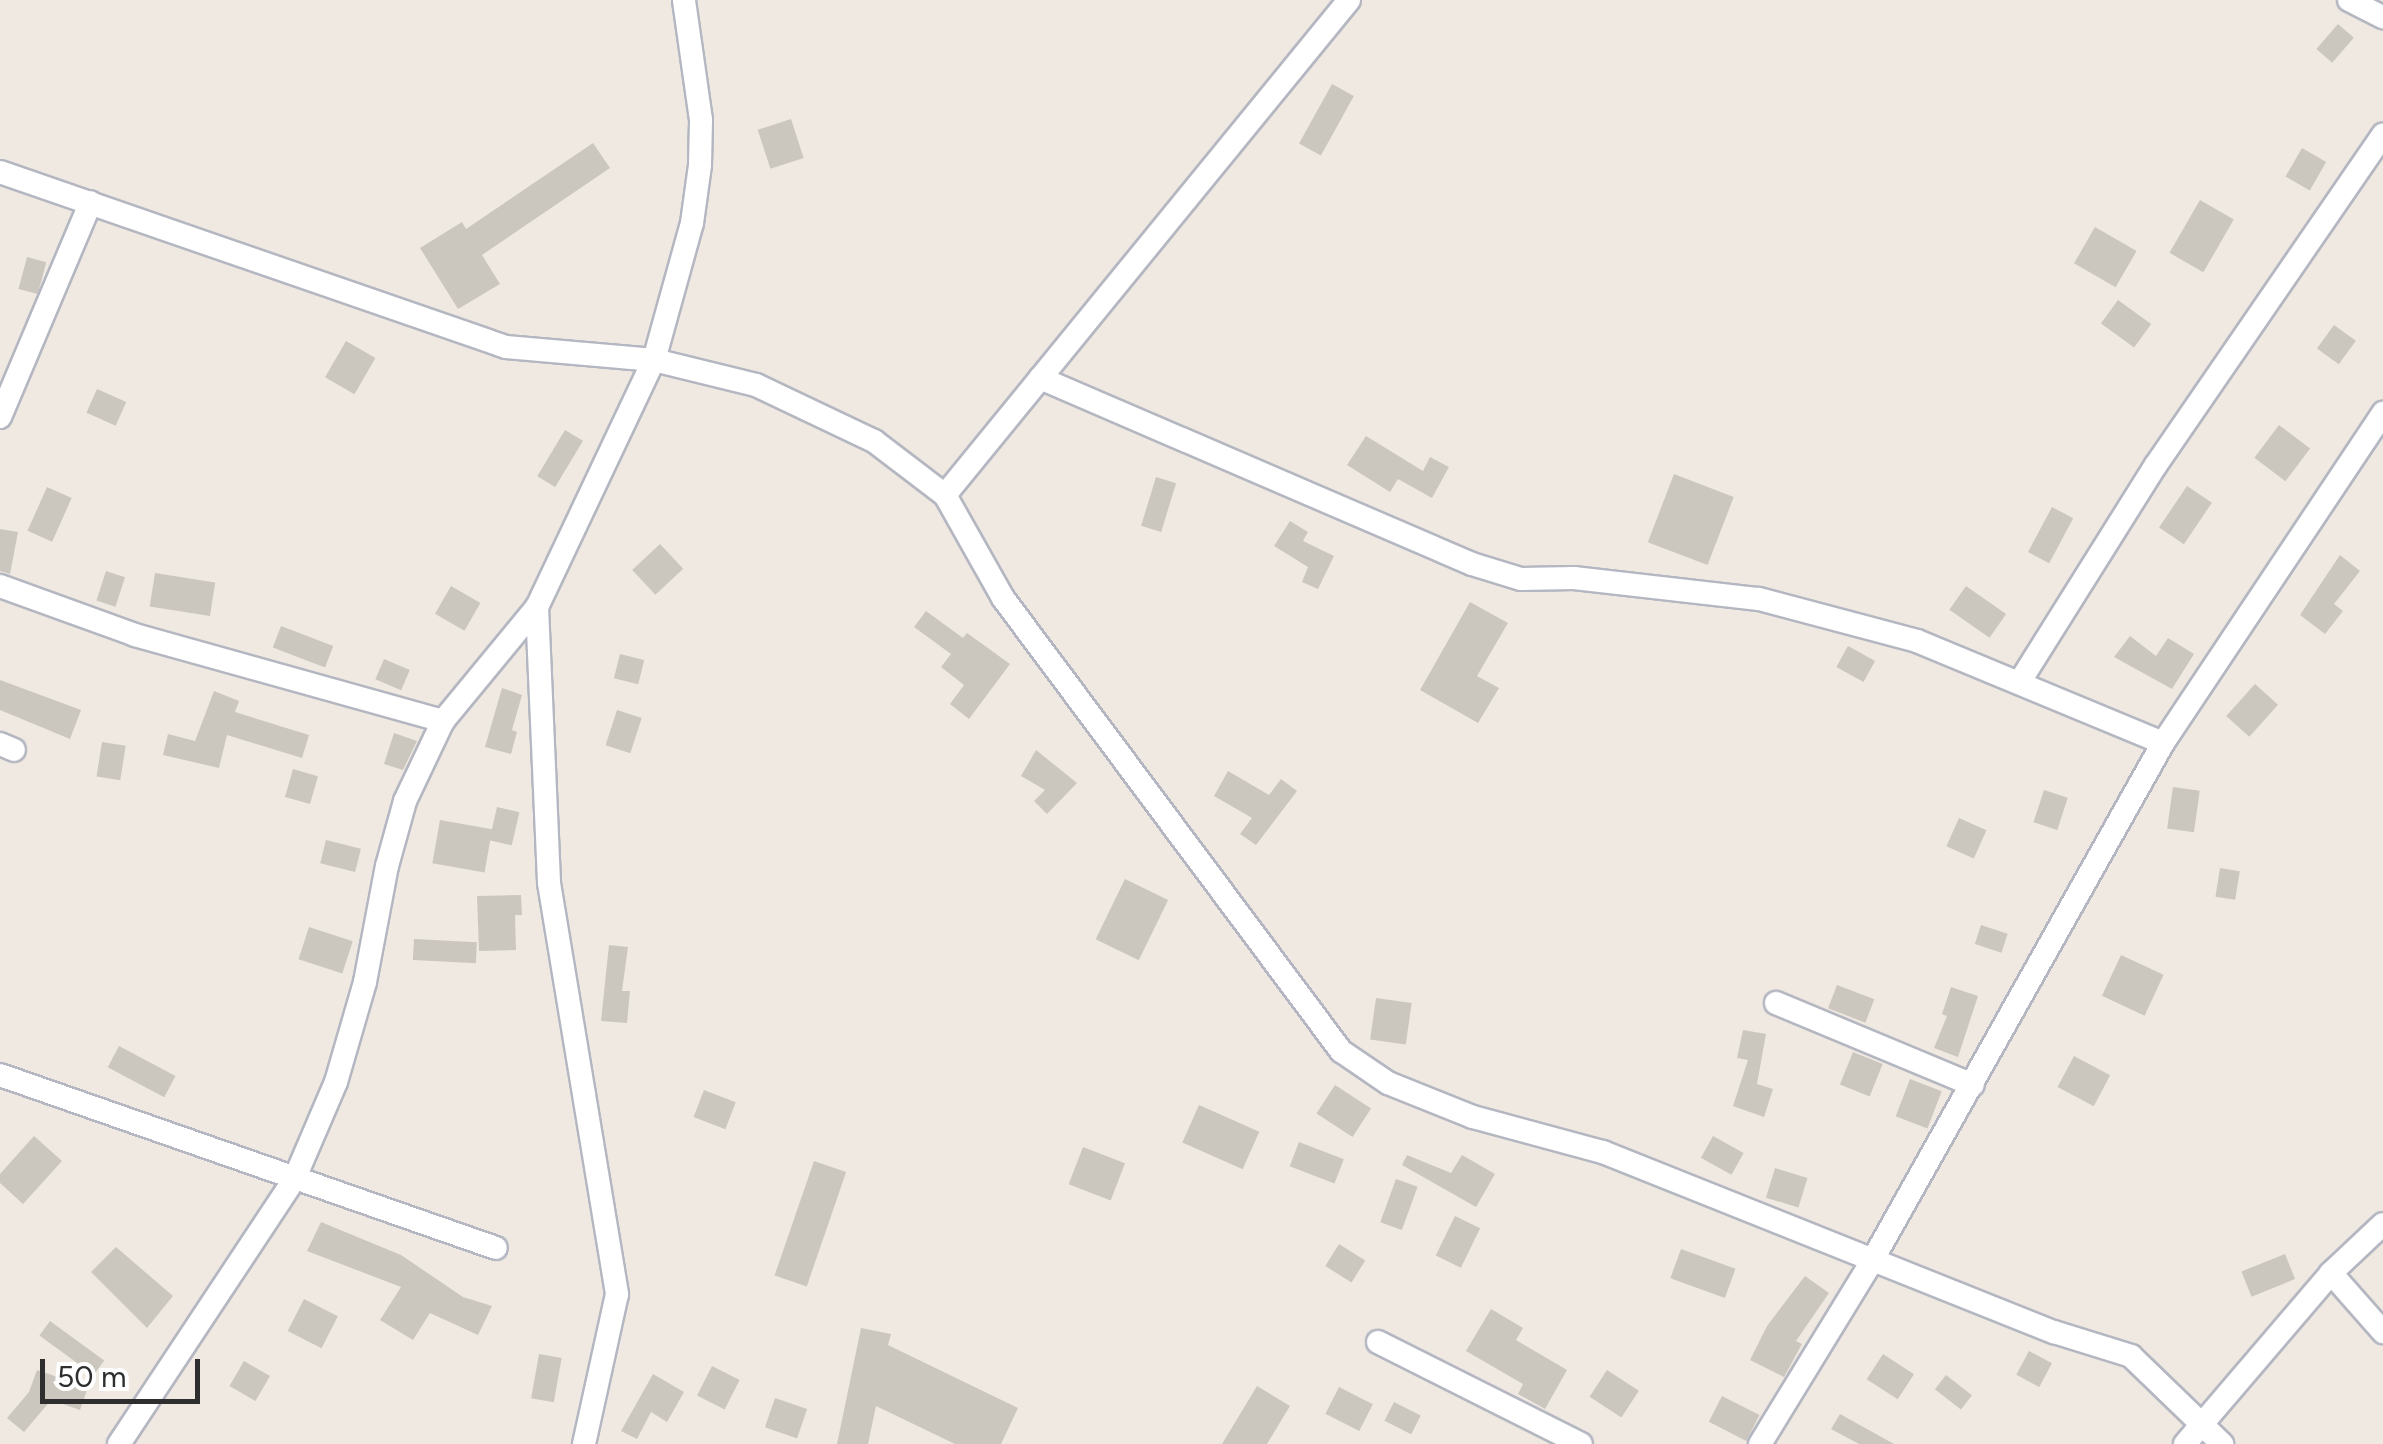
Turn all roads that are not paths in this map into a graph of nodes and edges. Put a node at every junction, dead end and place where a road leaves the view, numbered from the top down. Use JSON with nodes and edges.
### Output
{"nodes":[{"id":1,"x":684,"y":0,"type":"edge"},
{"id":2,"x":1349,"y":0,"type":"edge"},
{"id":3,"x":2350,"y":0,"type":"edge"},
{"id":4,"x":2383,"y":17,"type":"edge"},
{"id":5,"x":2383,"y":135,"type":"edge"},
{"id":6,"x":0,"y":172,"type":"edge"},
{"id":7,"x":91,"y":202,"type":"junction"},
{"id":8,"x":654,"y":360,"type":"junction"},
{"id":9,"x":1040,"y":378,"type":"junction"},
{"id":10,"x":2383,"y":414,"type":"edge"},
{"id":11,"x":0,"y":417,"type":"edge"},
{"id":12,"x":944,"y":495,"type":"junction"},
{"id":13,"x":0,"y":586,"type":"edge"},
{"id":14,"x":537,"y":606,"type":"junction"},
{"id":15,"x":2019,"y":683,"type":"junction"},
{"id":16,"x":443,"y":721,"type":"junction"},
{"id":17,"x":2162,"y":743,"type":"junction"},
{"id":18,"x":1776,"y":1004,"type":"dead end"},
{"id":19,"x":0,"y":1074,"type":"edge"},
{"id":20,"x":1973,"y":1084,"type":"junction"},
{"id":21,"x":294,"y":1180,"type":"junction"},
{"id":22,"x":2383,"y":1224,"type":"edge"},
{"id":23,"x":496,"y":1248,"type":"dead end"},
{"id":24,"x":1872,"y":1260,"type":"junction"},
{"id":25,"x":2331,"y":1273,"type":"junction"},
{"id":26,"x":2383,"y":1332,"type":"edge"},
{"id":27,"x":1378,"y":1342,"type":"dead end"},
{"id":28,"x":2200,"y":1426,"type":"junction"},
{"id":29,"x":119,"y":1444,"type":"edge"},
{"id":30,"x":584,"y":1444,"type":"edge"},
{"id":31,"x":1581,"y":1444,"type":"edge"},
{"id":32,"x":1760,"y":1444,"type":"edge"},
{"id":33,"x":2185,"y":1444,"type":"edge"},
{"id":34,"x":2222,"y":1444,"type":"edge"}],
"edges":[{"from":1,"to":8,"type":"street"},
{"from":2,"to":9,"type":"street"},
{"from":3,"to":4,"type":"street"},
{"from":5,"to":15,"type":"street"},
{"from":6,"to":7,"type":"street"},
{"from":7,"to":8,"type":"street"},
{"from":7,"to":11,"type":"street"},
{"from":8,"to":12,"type":"street"},
{"from":8,"to":14,"type":"street"},
{"from":9,"to":12,"type":"street"},
{"from":9,"to":15,"type":"street"},
{"from":10,"to":17,"type":"street"},
{"from":12,"to":24,"type":"street"},
{"from":13,"to":16,"type":"street"},
{"from":14,"to":16,"type":"street"},
{"from":14,"to":30,"type":"street"},
{"from":15,"to":17,"type":"street"},
{"from":16,"to":21,"type":"street"},
{"from":17,"to":20,"type":"street"},
{"from":18,"to":20,"type":"street"},
{"from":19,"to":21,"type":"street"},
{"from":20,"to":24,"type":"street"},
{"from":21,"to":23,"type":"street"},
{"from":21,"to":29,"type":"street"},
{"from":22,"to":25,"type":"street"},
{"from":24,"to":28,"type":"street"},
{"from":24,"to":32,"type":"street"},
{"from":25,"to":26,"type":"street"},
{"from":25,"to":28,"type":"street"},
{"from":27,"to":31,"type":"street"},
{"from":28,"to":33,"type":"street"},
{"from":28,"to":34,"type":"street"}]}
